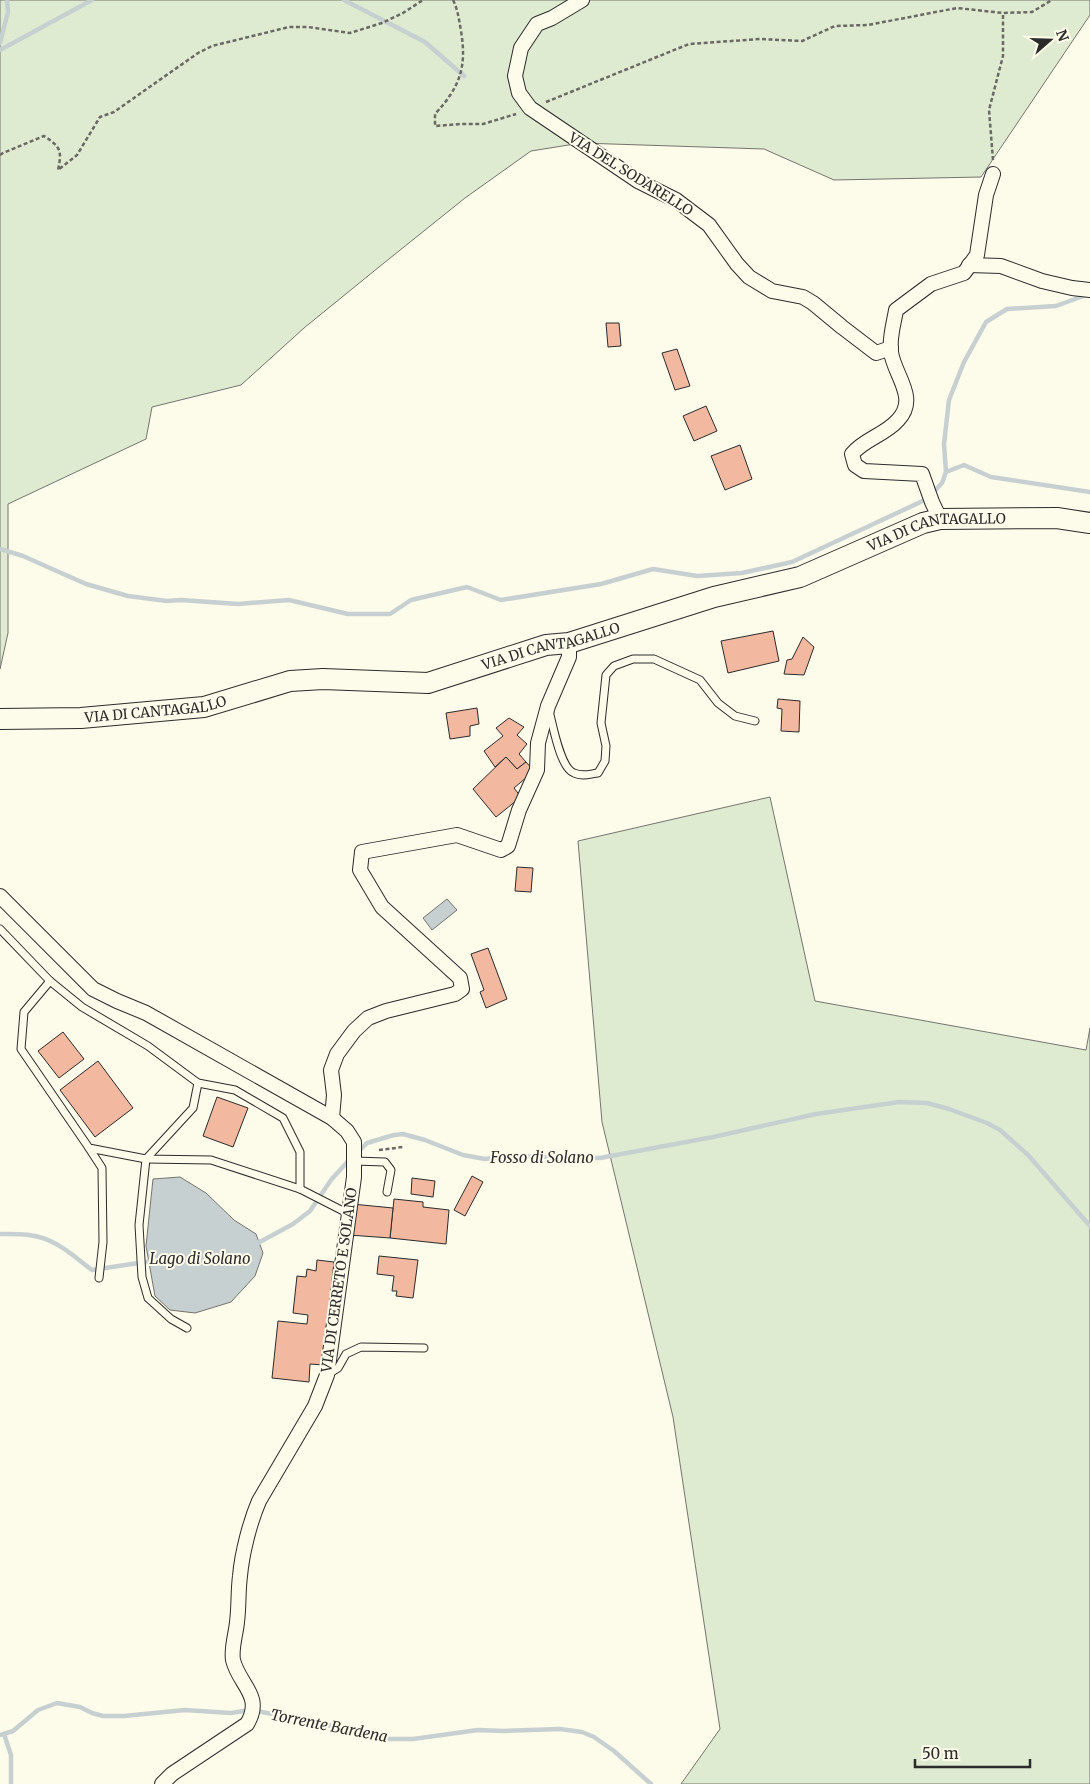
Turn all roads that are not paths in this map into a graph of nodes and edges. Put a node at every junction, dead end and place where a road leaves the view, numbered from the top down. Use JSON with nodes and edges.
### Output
{"nodes":[{"id":1,"x":582,"y":0,"type":"edge"},
{"id":2,"x":994,"y":174,"type":"road end"},
{"id":3,"x":970,"y":265,"type":"junction"},
{"id":4,"x":1090,"y":290,"type":"edge"},
{"id":5,"x":891,"y":348,"type":"junction"},
{"id":6,"x":936,"y":510,"type":"junction"},
{"id":7,"x":1090,"y":523,"type":"edge"},
{"id":8,"x":569,"y":643,"type":"junction"},
{"id":9,"x":548,"y":706,"type":"junction"},
{"id":10,"x":0,"y":719,"type":"edge"},
{"id":11,"x":756,"y":720,"type":"dead end"},
{"id":12,"x":0,"y":896,"type":"edge"},
{"id":13,"x":0,"y":929,"type":"edge"},
{"id":14,"x":50,"y":980,"type":"junction"},
{"id":15,"x":198,"y":1083,"type":"junction"},
{"id":16,"x":332,"y":1118,"type":"junction"},
{"id":17,"x":89,"y":1148,"type":"junction"},
{"id":18,"x":146,"y":1159,"type":"junction"},
{"id":19,"x":354,"y":1161,"type":"junction"},
{"id":20,"x":300,"y":1189,"type":"junction"},
{"id":21,"x":387,"y":1192,"type":"dead end"},
{"id":22,"x":349,"y":1214,"type":"junction"},
{"id":23,"x":99,"y":1278,"type":"dead end"},
{"id":24,"x":187,"y":1328,"type":"dead end"},
{"id":25,"x":424,"y":1348,"type":"dead end"},
{"id":26,"x":327,"y":1375,"type":"junction"},
{"id":27,"x":162,"y":1784,"type":"edge"}],
"edges":[{"from":1,"to":5,"type":"street","name":"VIA DEL SODARELLO"},
{"from":2,"to":3,"type":"street"},
{"from":3,"to":4,"type":"street"},
{"from":3,"to":5,"type":"street"},
{"from":5,"to":6,"type":"street"},
{"from":6,"to":7,"type":"street","name":"VIA DI CANTAGALLO"},
{"from":6,"to":8,"type":"street","name":"VIA DI CANTAGALLO"},
{"from":8,"to":9,"type":"street"},
{"from":8,"to":10,"type":"street","name":"VIA DI CANTAGALLO"},
{"from":9,"to":11,"type":"lane"},
{"from":9,"to":16,"type":"street"},
{"from":12,"to":16,"type":"street","name":"VIA DI CERRETO E SOLANO"},
{"from":13,"to":14,"type":"lane"},
{"from":14,"to":15,"type":"lane"},
{"from":14,"to":17,"type":"lane"},
{"from":15,"to":18,"type":"lane"},
{"from":15,"to":20,"type":"lane"},
{"from":16,"to":19,"type":"street","name":"VIA DI CERRETO E SOLANO"},
{"from":17,"to":18,"type":"lane"},
{"from":17,"to":23,"type":"lane"},
{"from":18,"to":20,"type":"lane"},
{"from":18,"to":24,"type":"lane"},
{"from":19,"to":21,"type":"lane"},
{"from":19,"to":22,"type":"street","name":"VIA DI CERRETO E SOLANO"},
{"from":20,"to":22,"type":"lane"},
{"from":22,"to":26,"type":"street","name":"VIA DI CERRETO E SOLANO"},
{"from":25,"to":26,"type":"lane"},
{"from":26,"to":27,"type":"street","name":"VIA DI CERRETO E SOLANO"}]}
